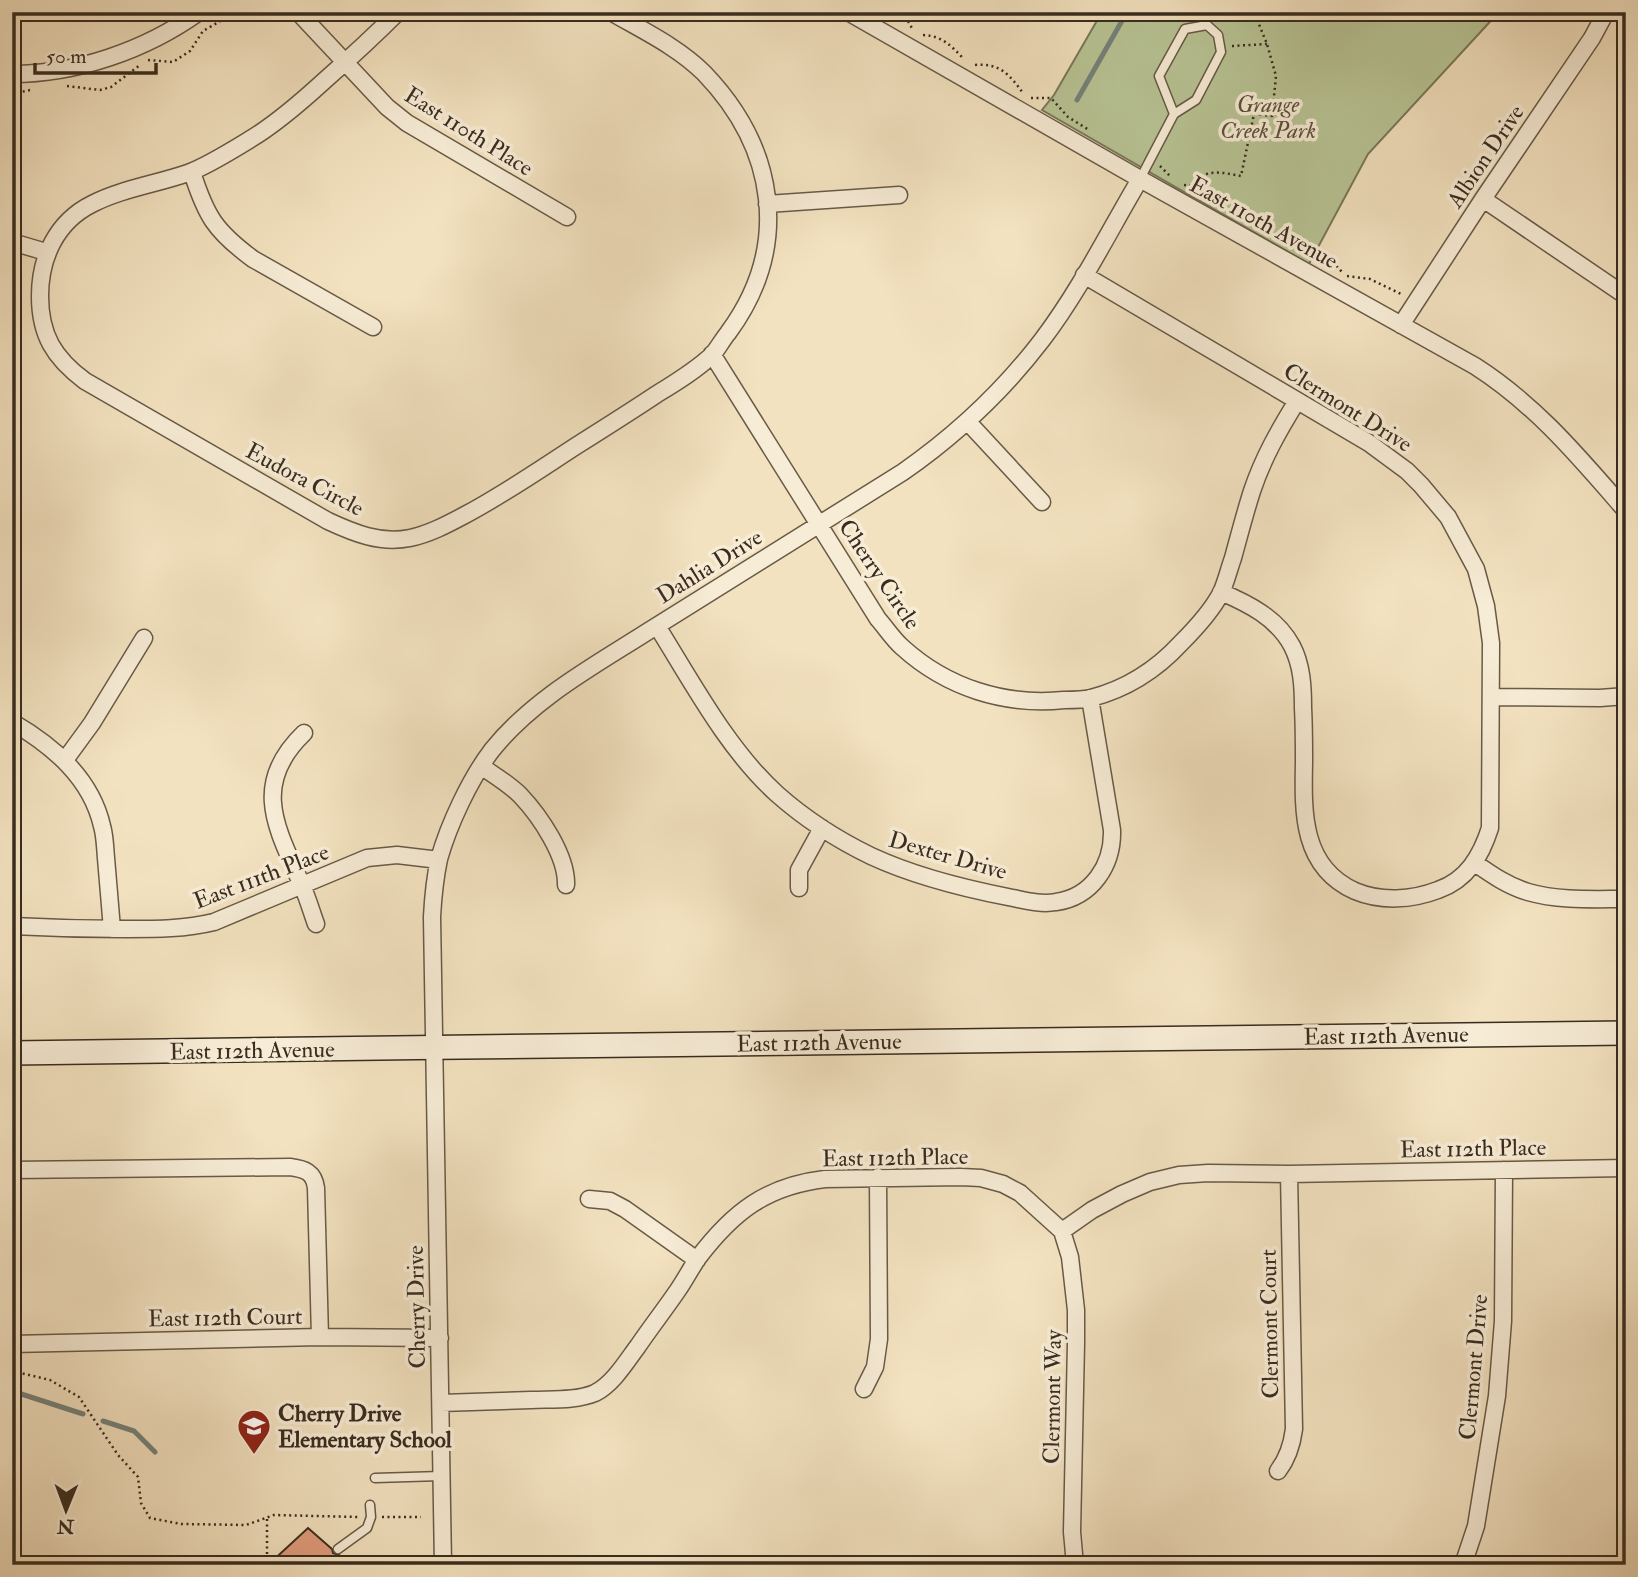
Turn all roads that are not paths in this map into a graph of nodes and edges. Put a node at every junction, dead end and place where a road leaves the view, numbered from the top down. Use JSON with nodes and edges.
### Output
{"nodes":[{"id":1,"x":199,"y":12,"type":"edge"},
{"id":2,"x":298,"y":12,"type":"edge"},
{"id":3,"x":398,"y":12,"type":"edge"},
{"id":4,"x":611,"y":12,"type":"edge"},
{"id":5,"x":848,"y":12,"type":"edge"},
{"id":6,"x":1606,"y":12,"type":"edge"},
{"id":7,"x":344,"y":63,"type":"junction"},
{"id":8,"x":12,"y":74,"type":"edge"},
{"id":9,"x":1174,"y":114,"type":"junction"},
{"id":10,"x":192,"y":172,"type":"junction"},
{"id":11,"x":1140,"y":179,"type":"junction"},
{"id":12,"x":899,"y":195,"type":"dead end"},
{"id":13,"x":1483,"y":199,"type":"junction"},
{"id":14,"x":768,"y":204,"type":"junction"},
{"id":15,"x":567,"y":217,"type":"dead end"},
{"id":16,"x":12,"y":242,"type":"edge"},
{"id":17,"x":46,"y":252,"type":"junction"},
{"id":18,"x":1084,"y":275,"type":"junction"},
{"id":19,"x":1626,"y":296,"type":"edge"},
{"id":20,"x":1401,"y":325,"type":"junction"},
{"id":21,"x":373,"y":327,"type":"dead end"},
{"id":22,"x":712,"y":354,"type":"junction"},
{"id":23,"x":1297,"y":401,"type":"junction"},
{"id":24,"x":967,"y":421,"type":"junction"},
{"id":25,"x":1042,"y":502,"type":"dead end"},
{"id":26,"x":1626,"y":511,"type":"edge"},
{"id":27,"x":818,"y":524,"type":"junction"},
{"id":28,"x":1222,"y":592,"type":"junction"},
{"id":29,"x":657,"y":626,"type":"junction"},
{"id":30,"x":144,"y":638,"type":"dead end"},
{"id":31,"x":1626,"y":696,"type":"edge"},
{"id":32,"x":1491,"y":697,"type":"junction"},
{"id":33,"x":1090,"y":698,"type":"junction"},
{"id":34,"x":12,"y":722,"type":"edge"},
{"id":35,"x":304,"y":733,"type":"dead end"},
{"id":36,"x":65,"y":760,"type":"junction"},
{"id":37,"x":481,"y":766,"type":"junction"},
{"id":38,"x":822,"y":828,"type":"junction"},
{"id":39,"x":439,"y":860,"type":"junction"},
{"id":40,"x":1475,"y":863,"type":"junction"},
{"id":41,"x":302,"y":885,"type":"junction"},
{"id":42,"x":566,"y":885,"type":"dead end"},
{"id":43,"x":799,"y":888,"type":"dead end"},
{"id":44,"x":1626,"y":899,"type":"edge"},
{"id":45,"x":316,"y":924,"type":"dead end"},
{"id":46,"x":12,"y":926,"type":"edge"},
{"id":47,"x":112,"y":929,"type":"junction"},
{"id":48,"x":1626,"y":1033,"type":"edge"},
{"id":49,"x":435,"y":1048,"type":"junction"},
{"id":50,"x":12,"y":1053,"type":"edge"},
{"id":51,"x":1626,"y":1168,"type":"edge"},
{"id":52,"x":12,"y":1170,"type":"edge"},
{"id":53,"x":1504,"y":1170,"type":"junction"},
{"id":54,"x":1289,"y":1174,"type":"junction"},
{"id":55,"x":878,"y":1177,"type":"junction"},
{"id":56,"x":589,"y":1199,"type":"dead end"},
{"id":57,"x":1062,"y":1231,"type":"junction"},
{"id":58,"x":697,"y":1260,"type":"junction"},
{"id":59,"x":320,"y":1338,"type":"junction"},
{"id":60,"x":440,"y":1338,"type":"junction"},
{"id":61,"x":12,"y":1344,"type":"edge"},
{"id":62,"x":864,"y":1389,"type":"dead end"},
{"id":63,"x":441,"y":1403,"type":"junction"},
{"id":64,"x":1278,"y":1471,"type":"dead end"},
{"id":65,"x":441,"y":1476,"type":"junction"},
{"id":66,"x":374,"y":1478,"type":"dead end"},
{"id":67,"x":370,"y":1505,"type":"dead end"},
{"id":68,"x":338,"y":1549,"type":"dead end"},
{"id":69,"x":443,"y":1565,"type":"edge"},
{"id":70,"x":1075,"y":1565,"type":"edge"},
{"id":71,"x":1463,"y":1565,"type":"edge"}],
"edges":[{"from":1,"to":8,"type":"street"},
{"from":2,"to":7,"type":"street","name":"East 110th Place"},
{"from":3,"to":7,"type":"street","name":"Eudora Circle"},
{"from":4,"to":14,"type":"street","name":"Eudora Circle"},
{"from":5,"to":11,"type":"street","name":"East 110th Avenue"},
{"from":6,"to":13,"type":"street","name":"Albion Drive"},
{"from":7,"to":10,"type":"street","name":"Eudora Circle"},
{"from":7,"to":15,"type":"street","name":"East 110th Place"},
{"from":9,"to":9,"type":"lane"},
{"from":9,"to":11,"type":"lane"},
{"from":10,"to":17,"type":"street","name":"Eudora Circle"},
{"from":10,"to":21,"type":"street"},
{"from":11,"to":18,"type":"street","name":"Dahlia Drive"},
{"from":11,"to":20,"type":"street","name":"East 110th Avenue"},
{"from":12,"to":14,"type":"street"},
{"from":13,"to":19,"type":"street"},
{"from":13,"to":20,"type":"street","name":"Albion Drive"},
{"from":14,"to":22,"type":"street","name":"Eudora Circle"},
{"from":16,"to":17,"type":"street"},
{"from":17,"to":22,"type":"street","name":"Eudora Circle"},
{"from":18,"to":23,"type":"street","name":"Clermont Drive"},
{"from":18,"to":24,"type":"street","name":"Dahlia Drive"},
{"from":20,"to":26,"type":"street","name":"East 110th Avenue"},
{"from":22,"to":27,"type":"street","name":"Cherry Circle"},
{"from":23,"to":28,"type":"street","name":"Cherry Circle"},
{"from":23,"to":32,"type":"street","name":"Clermont Drive"},
{"from":24,"to":25,"type":"street"},
{"from":24,"to":27,"type":"street","name":"Dahlia Drive"},
{"from":27,"to":29,"type":"street","name":"Dahlia Drive"},
{"from":27,"to":33,"type":"street","name":"Cherry Circle"},
{"from":28,"to":33,"type":"street","name":"Cherry Circle"},
{"from":28,"to":40,"type":"street"},
{"from":29,"to":37,"type":"street","name":"Dahlia Drive"},
{"from":29,"to":38,"type":"street","name":"Dexter Drive"},
{"from":30,"to":36,"type":"street"},
{"from":31,"to":32,"type":"street"},
{"from":32,"to":40,"type":"street","name":"Clermont Drive"},
{"from":33,"to":38,"type":"street","name":"Dexter Drive"},
{"from":34,"to":36,"type":"street"},
{"from":35,"to":41,"type":"street"},
{"from":36,"to":47,"type":"street"},
{"from":37,"to":39,"type":"street","name":"Dahlia Drive"},
{"from":37,"to":42,"type":"street"},
{"from":38,"to":43,"type":"street"},
{"from":39,"to":41,"type":"street","name":"East 111th Place"},
{"from":39,"to":49,"type":"street","name":"Dahlia Drive"},
{"from":40,"to":44,"type":"street"},
{"from":41,"to":45,"type":"street"},
{"from":41,"to":47,"type":"street","name":"East 111th Place"},
{"from":46,"to":47,"type":"street","name":"East 111th Place"},
{"from":48,"to":49,"type":"street","name":"East 112th Avenue"},
{"from":49,"to":50,"type":"street","name":"East 112th Avenue"},
{"from":49,"to":60,"type":"street","name":"Cherry Drive"},
{"from":51,"to":53,"type":"street","name":"East 112th Place"},
{"from":52,"to":59,"type":"street"},
{"from":53,"to":54,"type":"street","name":"East 112th Place"},
{"from":53,"to":71,"type":"street","name":"Clermont Drive"},
{"from":54,"to":57,"type":"street","name":"East 112th Place"},
{"from":54,"to":64,"type":"street","name":"Clermont Court"},
{"from":55,"to":57,"type":"street","name":"East 112th Place"},
{"from":55,"to":58,"type":"street","name":"East 112th Place"},
{"from":55,"to":62,"type":"street"},
{"from":56,"to":58,"type":"street"},
{"from":57,"to":70,"type":"street","name":"Clermont Way"},
{"from":58,"to":63,"type":"street","name":"East 112th Place"},
{"from":59,"to":60,"type":"street","name":"East 112th Court"},
{"from":59,"to":61,"type":"street","name":"East 112th Court"},
{"from":60,"to":63,"type":"street","name":"Cherry Drive"},
{"from":63,"to":65,"type":"street","name":"Cherry Drive"},
{"from":65,"to":66,"type":"lane"},
{"from":65,"to":69,"type":"street","name":"Cherry Drive"},
{"from":67,"to":68,"type":"lane"}]}
